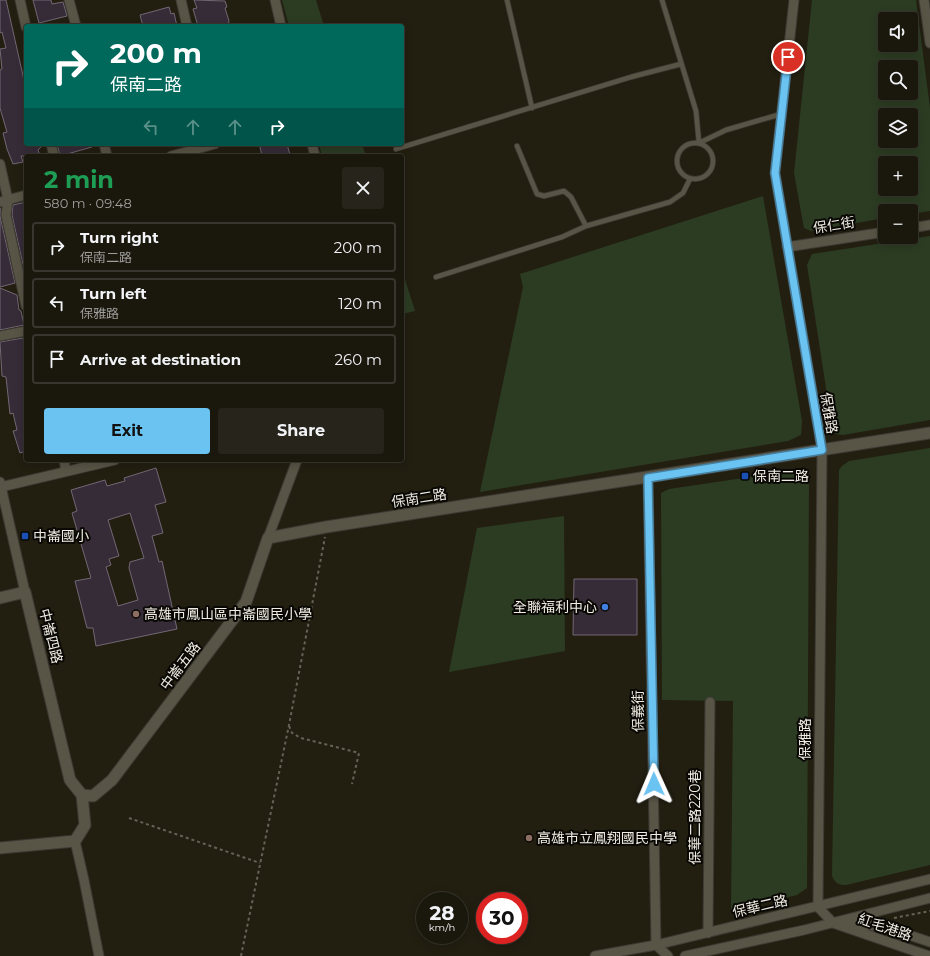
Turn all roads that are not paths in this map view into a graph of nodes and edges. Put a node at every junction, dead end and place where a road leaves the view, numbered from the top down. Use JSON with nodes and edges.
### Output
{"nodes":[{"id":1,"x":20,"y":0,"type":"edge"},
{"id":2,"x":70,"y":0,"type":"edge"},
{"id":3,"x":181,"y":0,"type":"edge"},
{"id":4,"x":274,"y":0,"type":"edge"},
{"id":5,"x":507,"y":0,"type":"edge"},
{"id":6,"x":662,"y":0,"type":"edge"},
{"id":7,"x":794,"y":0,"type":"edge"},
{"id":8,"x":924,"y":0,"type":"edge"},
{"id":9,"x":25,"y":24,"type":"edge"},
{"id":10,"x":76,"y":24,"type":"edge"},
{"id":11,"x":187,"y":24,"type":"edge"},
{"id":12,"x":280,"y":24,"type":"edge"},
{"id":13,"x":930,"y":43,"type":"edge"},
{"id":14,"x":681,"y":64,"type":"junction"},
{"id":15,"x":532,"y":108,"type":"junction"},
{"id":16,"x":781,"y":114,"type":"junction"},
{"id":17,"x":699,"y":143,"type":"junction"},
{"id":18,"x":517,"y":146,"type":"dead end"},
{"id":19,"x":396,"y":149,"type":"dead end"},
{"id":20,"x":204,"y":152,"type":"edge"},
{"id":21,"x":188,"y":154,"type":"edge"},
{"id":22,"x":0,"y":164,"type":"edge"},
{"id":23,"x":690,"y":179,"type":"junction"},
{"id":24,"x":24,"y":196,"type":"edge"},
{"id":25,"x":4,"y":201,"type":"edge"},
{"id":26,"x":930,"y":225,"type":"edge"},
{"id":27,"x":586,"y":226,"type":"junction"},
{"id":28,"x":918,"y":227,"type":"edge"},
{"id":29,"x":878,"y":233,"type":"edge"},
{"id":30,"x":787,"y":247,"type":"junction"},
{"id":31,"x":436,"y":277,"type":"dead end"},
{"id":32,"x":24,"y":297,"type":"edge"},
{"id":33,"x":24,"y":331,"type":"edge"},
{"id":34,"x":0,"y":336,"type":"edge"},
{"id":35,"x":930,"y":433,"type":"edge"},
{"id":36,"x":822,"y":450,"type":"junction"},
{"id":37,"x":64,"y":462,"type":"edge"},
{"id":38,"x":105,"y":462,"type":"edge"},
{"id":39,"x":296,"y":462,"type":"edge"},
{"id":40,"x":66,"y":471,"type":"junction"},
{"id":41,"x":648,"y":478,"type":"junction"},
{"id":42,"x":1,"y":484,"type":"edge"},
{"id":43,"x":268,"y":538,"type":"junction"},
{"id":44,"x":25,"y":592,"type":"junction"},
{"id":45,"x":0,"y":598,"type":"edge"},
{"id":46,"x":710,"y":702,"type":"dead end"},
{"id":47,"x":82,"y":795,"type":"junction"},
{"id":48,"x":74,"y":841,"type":"junction"},
{"id":49,"x":0,"y":848,"type":"edge"},
{"id":50,"x":930,"y":879,"type":"edge"},
{"id":51,"x":930,"y":898,"type":"edge"},
{"id":52,"x":818,"y":907,"type":"junction"},
{"id":53,"x":833,"y":923,"type":"junction"},
{"id":54,"x":708,"y":932,"type":"junction"},
{"id":55,"x":930,"y":942,"type":"edge"},
{"id":56,"x":656,"y":945,"type":"junction"},
{"id":57,"x":99,"y":956,"type":"edge"},
{"id":58,"x":595,"y":956,"type":"edge"},
{"id":59,"x":668,"y":956,"type":"edge"},
{"id":60,"x":685,"y":956,"type":"edge"},
{"id":61,"x":929,"y":956,"type":"edge"}],
"edges":[{"from":1,"to":9,"type":"street"},
{"from":2,"to":10,"type":"street"},
{"from":3,"to":11,"type":"street"},
{"from":4,"to":12,"type":"street"},
{"from":5,"to":15,"type":"lane"},
{"from":6,"to":14,"type":"lane"},
{"from":7,"to":16,"type":"street","name":"保雅路"},
{"from":8,"to":13,"type":"street"},
{"from":14,"to":15,"type":"lane"},
{"from":14,"to":17,"type":"lane"},
{"from":15,"to":19,"type":"lane"},
{"from":16,"to":17,"type":"lane"},
{"from":16,"to":30,"type":"street","name":"保雅路"},
{"from":17,"to":23,"type":"lane"},
{"from":17,"to":23,"type":"lane"},
{"from":18,"to":27,"type":"lane"},
{"from":20,"to":21,"type":"street"},
{"from":22,"to":25,"type":"street"},
{"from":23,"to":27,"type":"lane"},
{"from":24,"to":25,"type":"street"},
{"from":25,"to":32,"type":"street"},
{"from":26,"to":28,"type":"street"},
{"from":27,"to":31,"type":"lane"},
{"from":29,"to":30,"type":"street","name":"保仁街"},
{"from":30,"to":36,"type":"street","name":"保雅路"},
{"from":33,"to":34,"type":"street"},
{"from":35,"to":36,"type":"street","name":"保南二路"},
{"from":36,"to":41,"type":"street","name":"保南二路"},
{"from":36,"to":52,"type":"street","name":"保雅路"},
{"from":37,"to":40,"type":"street"},
{"from":38,"to":40,"type":"street"},
{"from":39,"to":43,"type":"street","name":"中崙五路"},
{"from":40,"to":42,"type":"street"},
{"from":41,"to":43,"type":"street","name":"保南二路"},
{"from":41,"to":56,"type":"street","name":"保義街"},
{"from":42,"to":44,"type":"street","name":"中崙四路"},
{"from":43,"to":47,"type":"street","name":"中崙五路"},
{"from":44,"to":45,"type":"street"},
{"from":44,"to":47,"type":"street","name":"中崙四路"},
{"from":46,"to":54,"type":"street","name":"保華二路220巷"},
{"from":47,"to":48,"type":"street"},
{"from":48,"to":49,"type":"street"},
{"from":48,"to":57,"type":"street"},
{"from":50,"to":52,"type":"street","name":"保華二路"},
{"from":51,"to":53,"type":"street"},
{"from":52,"to":53,"type":"street","name":"紅毛港路"},
{"from":52,"to":54,"type":"street","name":"保華二路"},
{"from":53,"to":55,"type":"street","name":"紅毛港路"},
{"from":53,"to":60,"type":"street"},
{"from":53,"to":61,"type":"street","name":"紅毛港路"},
{"from":54,"to":56,"type":"street","name":"保華二路"},
{"from":56,"to":58,"type":"street","name":"保華二路"},
{"from":56,"to":59,"type":"street"}]}
